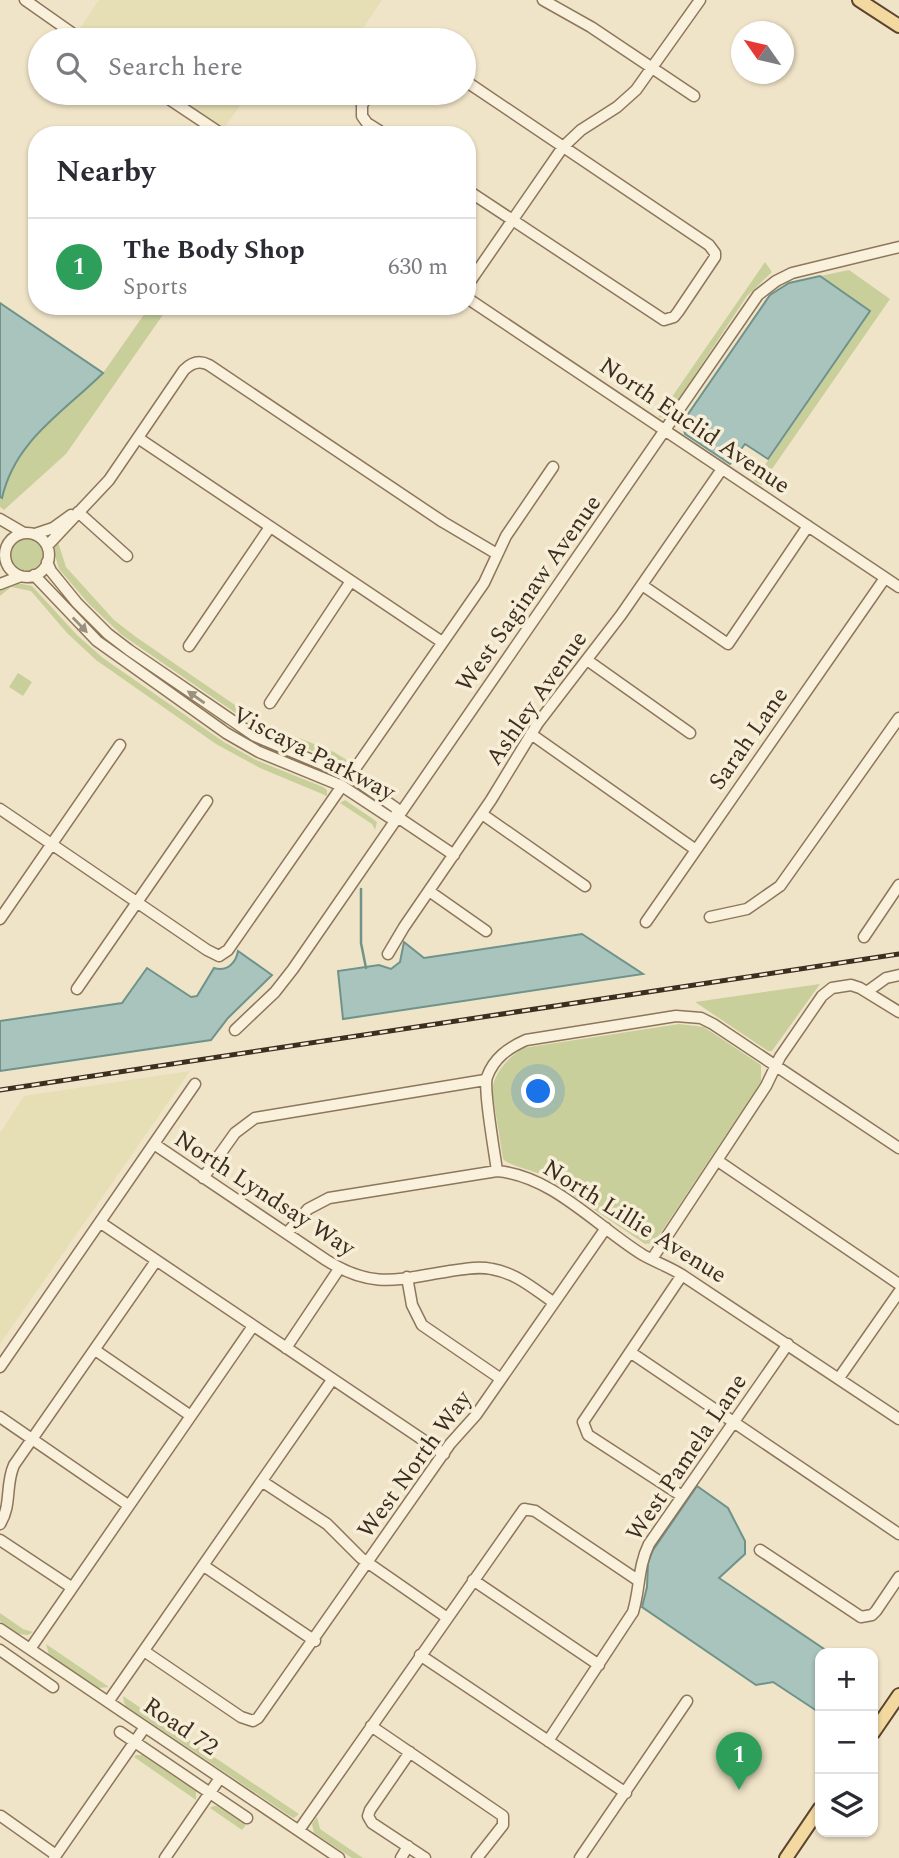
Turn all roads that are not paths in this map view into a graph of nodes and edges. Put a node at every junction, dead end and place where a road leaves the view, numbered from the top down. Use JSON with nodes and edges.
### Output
{"nodes":[{"id":1,"x":25,"y":0,"type":"edge"},
{"id":2,"x":543,"y":0,"type":"edge"},
{"id":3,"x":700,"y":0,"type":"edge"},
{"id":4,"x":859,"y":0,"type":"edge"},
{"id":5,"x":899,"y":26,"type":"edge"},
{"id":6,"x":65,"y":28,"type":"edge"},
{"id":7,"x":651,"y":69,"type":"junction"},
{"id":8,"x":476,"y":88,"type":"edge"},
{"id":9,"x":694,"y":96,"type":"dead end"},
{"id":10,"x":178,"y":105,"type":"edge"},
{"id":11,"x":362,"y":105,"type":"edge"},
{"id":12,"x":210,"y":126,"type":"edge"},
{"id":13,"x":374,"y":126,"type":"edge"},
{"id":14,"x":564,"y":147,"type":"junction"},
{"id":15,"x":476,"y":196,"type":"edge"},
{"id":16,"x":512,"y":220,"type":"junction"},
{"id":17,"x":899,"y":247,"type":"edge"},
{"id":18,"x":476,"y":273,"type":"edge"},
{"id":19,"x":476,"y":304,"type":"edge"},
{"id":20,"x":666,"y":430,"type":"junction"},
{"id":21,"x":138,"y":438,"type":"junction"},
{"id":22,"x":553,"y":467,"type":"dead end"},
{"id":23,"x":722,"y":469,"type":"junction"},
{"id":24,"x":78,"y":512,"type":"junction"},
{"id":25,"x":0,"y":519,"type":"edge"},
{"id":26,"x":808,"y":526,"type":"junction"},
{"id":27,"x":270,"y":527,"type":"junction"},
{"id":28,"x":30,"y":534,"type":"junction"},
{"id":29,"x":0,"y":539,"type":"edge"},
{"id":30,"x":47,"y":546,"type":"junction"},
{"id":31,"x":6,"y":549,"type":"junction"},
{"id":32,"x":497,"y":554,"type":"junction"},
{"id":33,"x":127,"y":556,"type":"dead end"},
{"id":34,"x":6,"y":562,"type":"junction"},
{"id":35,"x":47,"y":562,"type":"junction"},
{"id":36,"x":0,"y":572,"type":"edge"},
{"id":37,"x":34,"y":575,"type":"junction"},
{"id":38,"x":21,"y":576,"type":"junction"},
{"id":39,"x":885,"y":578,"type":"junction"},
{"id":40,"x":351,"y":581,"type":"junction"},
{"id":41,"x":0,"y":584,"type":"edge"},
{"id":42,"x":642,"y":585,"type":"junction"},
{"id":43,"x":899,"y":587,"type":"edge"},
{"id":44,"x":442,"y":642,"type":"junction"},
{"id":45,"x":189,"y":646,"type":"dead end"},
{"id":46,"x":587,"y":660,"type":"junction"},
{"id":47,"x":270,"y":703,"type":"dead end"},
{"id":48,"x":899,"y":718,"type":"edge"},
{"id":49,"x":226,"y":733,"type":"junction"},
{"id":50,"x":690,"y":733,"type":"dead end"},
{"id":51,"x":531,"y":734,"type":"junction"},
{"id":52,"x":120,"y":745,"type":"dead end"},
{"id":53,"x":275,"y":745,"type":"junction"},
{"id":54,"x":349,"y":776,"type":"junction"},
{"id":55,"x":342,"y":786,"type":"junction"},
{"id":56,"x":207,"y":801,"type":"dead end"},
{"id":57,"x":0,"y":809,"type":"edge"},
{"id":58,"x":482,"y":814,"type":"junction"},
{"id":59,"x":399,"y":818,"type":"junction"},
{"id":60,"x":52,"y":844,"type":"junction"},
{"id":61,"x":696,"y":850,"type":"junction"},
{"id":62,"x":453,"y":855,"type":"junction"},
{"id":63,"x":899,"y":885,"type":"edge"},
{"id":64,"x":585,"y":886,"type":"dead end"},
{"id":65,"x":429,"y":891,"type":"junction"},
{"id":66,"x":137,"y":901,"type":"junction"},
{"id":67,"x":710,"y":917,"type":"dead end"},
{"id":68,"x":0,"y":919,"type":"edge"},
{"id":69,"x":646,"y":922,"type":"dead end"},
{"id":70,"x":486,"y":931,"type":"dead end"},
{"id":71,"x":863,"y":937,"type":"dead end"},
{"id":72,"x":388,"y":954,"type":"dead end"},
{"id":73,"x":899,"y":975,"type":"edge"},
{"id":74,"x":77,"y":989,"type":"dead end"},
{"id":75,"x":868,"y":991,"type":"junction"},
{"id":76,"x":899,"y":1013,"type":"edge"},
{"id":77,"x":235,"y":1030,"type":"dead end"},
{"id":78,"x":776,"y":1065,"type":"junction"},
{"id":79,"x":485,"y":1080,"type":"junction"},
{"id":80,"x":195,"y":1084,"type":"dead end"},
{"id":81,"x":154,"y":1144,"type":"junction"},
{"id":82,"x":899,"y":1148,"type":"edge"},
{"id":83,"x":718,"y":1161,"type":"junction"},
{"id":84,"x":497,"y":1171,"type":"junction"},
{"id":85,"x":203,"y":1178,"type":"junction"},
{"id":86,"x":101,"y":1223,"type":"junction"},
{"id":87,"x":606,"y":1228,"type":"junction"},
{"id":88,"x":287,"y":1233,"type":"junction"},
{"id":89,"x":652,"y":1259,"type":"junction"},
{"id":90,"x":156,"y":1261,"type":"junction"},
{"id":91,"x":340,"y":1269,"type":"junction"},
{"id":92,"x":682,"y":1275,"type":"junction"},
{"id":93,"x":407,"y":1277,"type":"junction"},
{"id":94,"x":899,"y":1284,"type":"edge"},
{"id":95,"x":899,"y":1292,"type":"edge"},
{"id":96,"x":553,"y":1302,"type":"junction"},
{"id":97,"x":253,"y":1326,"type":"junction"},
{"id":98,"x":788,"y":1344,"type":"junction"},
{"id":99,"x":286,"y":1348,"type":"junction"},
{"id":100,"x":95,"y":1350,"type":"junction"},
{"id":101,"x":630,"y":1352,"type":"junction"},
{"id":102,"x":0,"y":1367,"type":"edge"},
{"id":103,"x":839,"y":1378,"type":"junction"},
{"id":104,"x":501,"y":1379,"type":"junction"},
{"id":105,"x":332,"y":1380,"type":"junction"},
{"id":106,"x":191,"y":1416,"type":"junction"},
{"id":107,"x":0,"y":1417,"type":"edge"},
{"id":108,"x":899,"y":1419,"type":"edge"},
{"id":109,"x":733,"y":1422,"type":"junction"},
{"id":110,"x":33,"y":1438,"type":"junction"},
{"id":111,"x":444,"y":1454,"type":"junction"},
{"id":112,"x":263,"y":1482,"type":"junction"},
{"id":113,"x":682,"y":1496,"type":"junction"},
{"id":114,"x":128,"y":1505,"type":"junction"},
{"id":115,"x":0,"y":1524,"type":"edge"},
{"id":116,"x":899,"y":1534,"type":"edge"},
{"id":117,"x":0,"y":1540,"type":"edge"},
{"id":118,"x":760,"y":1550,"type":"dead end"},
{"id":119,"x":369,"y":1563,"type":"junction"},
{"id":120,"x":204,"y":1566,"type":"junction"},
{"id":121,"x":899,"y":1577,"type":"edge"},
{"id":122,"x":473,"y":1580,"type":"junction"},
{"id":123,"x":639,"y":1581,"type":"junction"},
{"id":124,"x":71,"y":1587,"type":"junction"},
{"id":125,"x":446,"y":1617,"type":"junction"},
{"id":126,"x":0,"y":1629,"type":"edge"},
{"id":127,"x":315,"y":1641,"type":"junction"},
{"id":128,"x":30,"y":1649,"type":"junction"},
{"id":129,"x":0,"y":1650,"type":"edge"},
{"id":130,"x":144,"y":1651,"type":"junction"},
{"id":131,"x":420,"y":1655,"type":"junction"},
{"id":132,"x":599,"y":1665,"type":"junction"},
{"id":133,"x":53,"y":1687,"type":"dead end"},
{"id":134,"x":898,"y":1697,"type":"edge"},
{"id":135,"x":687,"y":1701,"type":"dead end"},
{"id":136,"x":108,"y":1702,"type":"junction"},
{"id":137,"x":371,"y":1726,"type":"junction"},
{"id":138,"x":878,"y":1726,"type":"edge"},
{"id":139,"x":145,"y":1727,"type":"junction"},
{"id":140,"x":120,"y":1732,"type":"dead end"},
{"id":141,"x":548,"y":1741,"type":"junction"},
{"id":142,"x":135,"y":1742,"type":"junction"},
{"id":143,"x":410,"y":1752,"type":"junction"},
{"id":144,"x":220,"y":1778,"type":"junction"},
{"id":145,"x":210,"y":1793,"type":"junction"},
{"id":146,"x":626,"y":1793,"type":"junction"},
{"id":147,"x":815,"y":1815,"type":"edge"},
{"id":148,"x":1,"y":1816,"type":"edge"},
{"id":149,"x":247,"y":1818,"type":"dead end"},
{"id":150,"x":299,"y":1830,"type":"junction"},
{"id":151,"x":411,"y":1852,"type":"edge"},
{"id":152,"x":55,"y":1856,"type":"edge"},
{"id":153,"x":165,"y":1858,"type":"edge"},
{"id":154,"x":339,"y":1858,"type":"edge"},
{"id":155,"x":401,"y":1858,"type":"edge"},
{"id":156,"x":425,"y":1858,"type":"edge"},
{"id":157,"x":477,"y":1858,"type":"edge"},
{"id":158,"x":580,"y":1858,"type":"edge"},
{"id":159,"x":786,"y":1858,"type":"edge"}],
"edges":[{"from":1,"to":6,"type":"street"},
{"from":2,"to":7,"type":"street"},
{"from":3,"to":7,"type":"street"},
{"from":4,"to":5,"type":"main road"},
{"from":7,"to":9,"type":"street"},
{"from":7,"to":14,"type":"street"},
{"from":8,"to":14,"type":"street"},
{"from":10,"to":12,"type":"street"},
{"from":11,"to":13,"type":"street"},
{"from":14,"to":16,"type":"street"},
{"from":14,"to":16,"type":"street"},
{"from":15,"to":16,"type":"street"},
{"from":16,"to":18,"type":"street"},
{"from":17,"to":20,"type":"street","name":"West Saginaw Avenue"},
{"from":19,"to":20,"type":"street","name":"North Euclid Avenue"},
{"from":20,"to":23,"type":"street","name":"North Euclid Avenue"},
{"from":20,"to":59,"type":"street","name":"West Saginaw Avenue"},
{"from":21,"to":24,"type":"street"},
{"from":21,"to":27,"type":"street"},
{"from":21,"to":32,"type":"street"},
{"from":22,"to":32,"type":"street"},
{"from":23,"to":26,"type":"street","name":"North Euclid Avenue"},
{"from":23,"to":42,"type":"street","name":"Ashley Avenue"},
{"from":24,"to":28,"type":"street"},
{"from":24,"to":30,"type":"street"},
{"from":24,"to":33,"type":"street"},
{"from":25,"to":28,"type":"street"},
{"from":26,"to":39,"type":"street","name":"North Euclid Avenue"},
{"from":26,"to":42,"type":"street"},
{"from":27,"to":40,"type":"street"},
{"from":27,"to":45,"type":"street"},
{"from":28,"to":30,"type":"street"},
{"from":28,"to":31,"type":"street"},
{"from":29,"to":31,"type":"street"},
{"from":30,"to":35,"type":"street"},
{"from":31,"to":34,"type":"street"},
{"from":32,"to":44,"type":"street"},
{"from":34,"to":36,"type":"street"},
{"from":34,"to":38,"type":"street"},
{"from":35,"to":37,"type":"street"},
{"from":53,"to":35,"type":"street","name":"Viscaya Parkway","one_way":true},
{"from":37,"to":38,"type":"street"},
{"from":37,"to":49,"type":"street","name":"Viscaya Parkway","one_way":true},
{"from":38,"to":41,"type":"street"},
{"from":39,"to":43,"type":"street","name":"North Euclid Avenue"},
{"from":39,"to":61,"type":"street","name":"Sarah Lane"},
{"from":40,"to":44,"type":"street"},
{"from":40,"to":47,"type":"street"},
{"from":42,"to":46,"type":"street","name":"Ashley Avenue"},
{"from":44,"to":54,"type":"street"},
{"from":46,"to":50,"type":"street"},
{"from":46,"to":51,"type":"street","name":"Ashley Avenue"},
{"from":48,"to":67,"type":"street"},
{"from":49,"to":53,"type":"street"},
{"from":49,"to":55,"type":"street","name":"Viscaya Parkway"},
{"from":51,"to":58,"type":"street","name":"Ashley Avenue"},
{"from":51,"to":61,"type":"street"},
{"from":52,"to":60,"type":"street"},
{"from":53,"to":54,"type":"street","name":"Viscaya Parkway"},
{"from":54,"to":59,"type":"street","name":"Viscaya Parkway"},
{"from":55,"to":59,"type":"street","name":"Viscaya Parkway"},
{"from":55,"to":66,"type":"street"},
{"from":56,"to":66,"type":"street"},
{"from":57,"to":60,"type":"street"},
{"from":58,"to":62,"type":"street","name":"Ashley Avenue"},
{"from":58,"to":64,"type":"street"},
{"from":59,"to":62,"type":"street"},
{"from":59,"to":77,"type":"street","name":"West Saginaw Avenue"},
{"from":60,"to":66,"type":"street"},
{"from":60,"to":68,"type":"street"},
{"from":61,"to":69,"type":"street","name":"Sarah Lane"},
{"from":62,"to":65,"type":"street","name":"Ashley Avenue"},
{"from":63,"to":71,"type":"street"},
{"from":65,"to":70,"type":"street"},
{"from":65,"to":72,"type":"street","name":"Ashley Avenue"},
{"from":66,"to":74,"type":"street"},
{"from":73,"to":75,"type":"street"},
{"from":75,"to":76,"type":"street"},
{"from":75,"to":78,"type":"street"},
{"from":78,"to":79,"type":"street"},
{"from":78,"to":82,"type":"street"},
{"from":78,"to":83,"type":"street"},
{"from":79,"to":84,"type":"street"},
{"from":79,"to":85,"type":"street"},
{"from":80,"to":81,"type":"street"},
{"from":81,"to":85,"type":"street","name":"North Lyndsay Way"},
{"from":81,"to":86,"type":"street"},
{"from":83,"to":89,"type":"street"},
{"from":83,"to":94,"type":"street"},
{"from":84,"to":87,"type":"street","name":"North Lillie Avenue"},
{"from":84,"to":88,"type":"street","name":"North Lillie Avenue"},
{"from":85,"to":88,"type":"street","name":"North Lyndsay Way"},
{"from":86,"to":90,"type":"street"},
{"from":86,"to":102,"type":"street"},
{"from":87,"to":89,"type":"street","name":"North Lillie Avenue"},
{"from":87,"to":96,"type":"street","name":"West North Way"},
{"from":88,"to":91,"type":"street","name":"North Lyndsay Way"},
{"from":89,"to":92,"type":"street","name":"North Lillie Avenue"},
{"from":90,"to":97,"type":"street"},
{"from":90,"to":100,"type":"street"},
{"from":91,"to":93,"type":"street","name":"North Lyndsay Way"},
{"from":91,"to":99,"type":"street"},
{"from":92,"to":98,"type":"street","name":"North Lillie Avenue"},
{"from":92,"to":101,"type":"street"},
{"from":93,"to":96,"type":"street","name":"North Lyndsay Way"},
{"from":93,"to":104,"type":"street"},
{"from":95,"to":103,"type":"street"},
{"from":96,"to":104,"type":"street","name":"West North Way"},
{"from":97,"to":99,"type":"street"},
{"from":97,"to":106,"type":"street"},
{"from":98,"to":103,"type":"street","name":"North Lillie Avenue"},
{"from":98,"to":109,"type":"street","name":"West Pamela Lane"},
{"from":99,"to":105,"type":"street"},
{"from":100,"to":106,"type":"street"},
{"from":100,"to":110,"type":"street"},
{"from":101,"to":109,"type":"street"},
{"from":101,"to":113,"type":"street"},
{"from":103,"to":108,"type":"street","name":"North Lillie Avenue"},
{"from":104,"to":111,"type":"street","name":"West North Way"},
{"from":105,"to":111,"type":"street"},
{"from":105,"to":112,"type":"street"},
{"from":106,"to":114,"type":"street"},
{"from":107,"to":110,"type":"street"},
{"from":109,"to":113,"type":"street","name":"West Pamela Lane"},
{"from":109,"to":116,"type":"street"},
{"from":110,"to":114,"type":"street"},
{"from":110,"to":115,"type":"street"},
{"from":111,"to":119,"type":"street","name":"West North Way"},
{"from":112,"to":119,"type":"street"},
{"from":112,"to":120,"type":"street"},
{"from":113,"to":123,"type":"street","name":"West Pamela Lane"},
{"from":114,"to":124,"type":"street"},
{"from":117,"to":124,"type":"street"},
{"from":118,"to":121,"type":"street"},
{"from":119,"to":125,"type":"street"},
{"from":119,"to":127,"type":"street","name":"West North Way"},
{"from":120,"to":127,"type":"street"},
{"from":120,"to":130,"type":"street"},
{"from":122,"to":123,"type":"street"},
{"from":122,"to":125,"type":"street"},
{"from":122,"to":132,"type":"street"},
{"from":123,"to":132,"type":"street","name":"West Pamela Lane"},
{"from":124,"to":128,"type":"street"},
{"from":125,"to":131,"type":"street"},
{"from":126,"to":128,"type":"street","name":"Road 72"},
{"from":127,"to":130,"type":"street","name":"West North Way"},
{"from":128,"to":136,"type":"street","name":"Road 72"},
{"from":129,"to":133,"type":"street"},
{"from":130,"to":136,"type":"street"},
{"from":131,"to":137,"type":"street"},
{"from":131,"to":141,"type":"street"},
{"from":132,"to":141,"type":"street","name":"West Pamela Lane"},
{"from":134,"to":138,"type":"main road"},
{"from":135,"to":146,"type":"street"},
{"from":136,"to":139,"type":"street","name":"Road 72"},
{"from":137,"to":143,"type":"street"},
{"from":137,"to":150,"type":"street"},
{"from":139,"to":142,"type":"street"},
{"from":139,"to":144,"type":"street","name":"Road 72"},
{"from":140,"to":142,"type":"street"},
{"from":141,"to":146,"type":"street"},
{"from":142,"to":145,"type":"street"},
{"from":142,"to":152,"type":"street"},
{"from":143,"to":151,"type":"street"},
{"from":143,"to":157,"type":"street"},
{"from":144,"to":145,"type":"street"},
{"from":144,"to":150,"type":"street","name":"Road 72"},
{"from":145,"to":149,"type":"street"},
{"from":145,"to":153,"type":"street"},
{"from":146,"to":158,"type":"street"},
{"from":147,"to":159,"type":"main road"},
{"from":148,"to":152,"type":"street"},
{"from":150,"to":154,"type":"street","name":"Road 72"},
{"from":151,"to":155,"type":"street"},
{"from":151,"to":156,"type":"street"}]}
